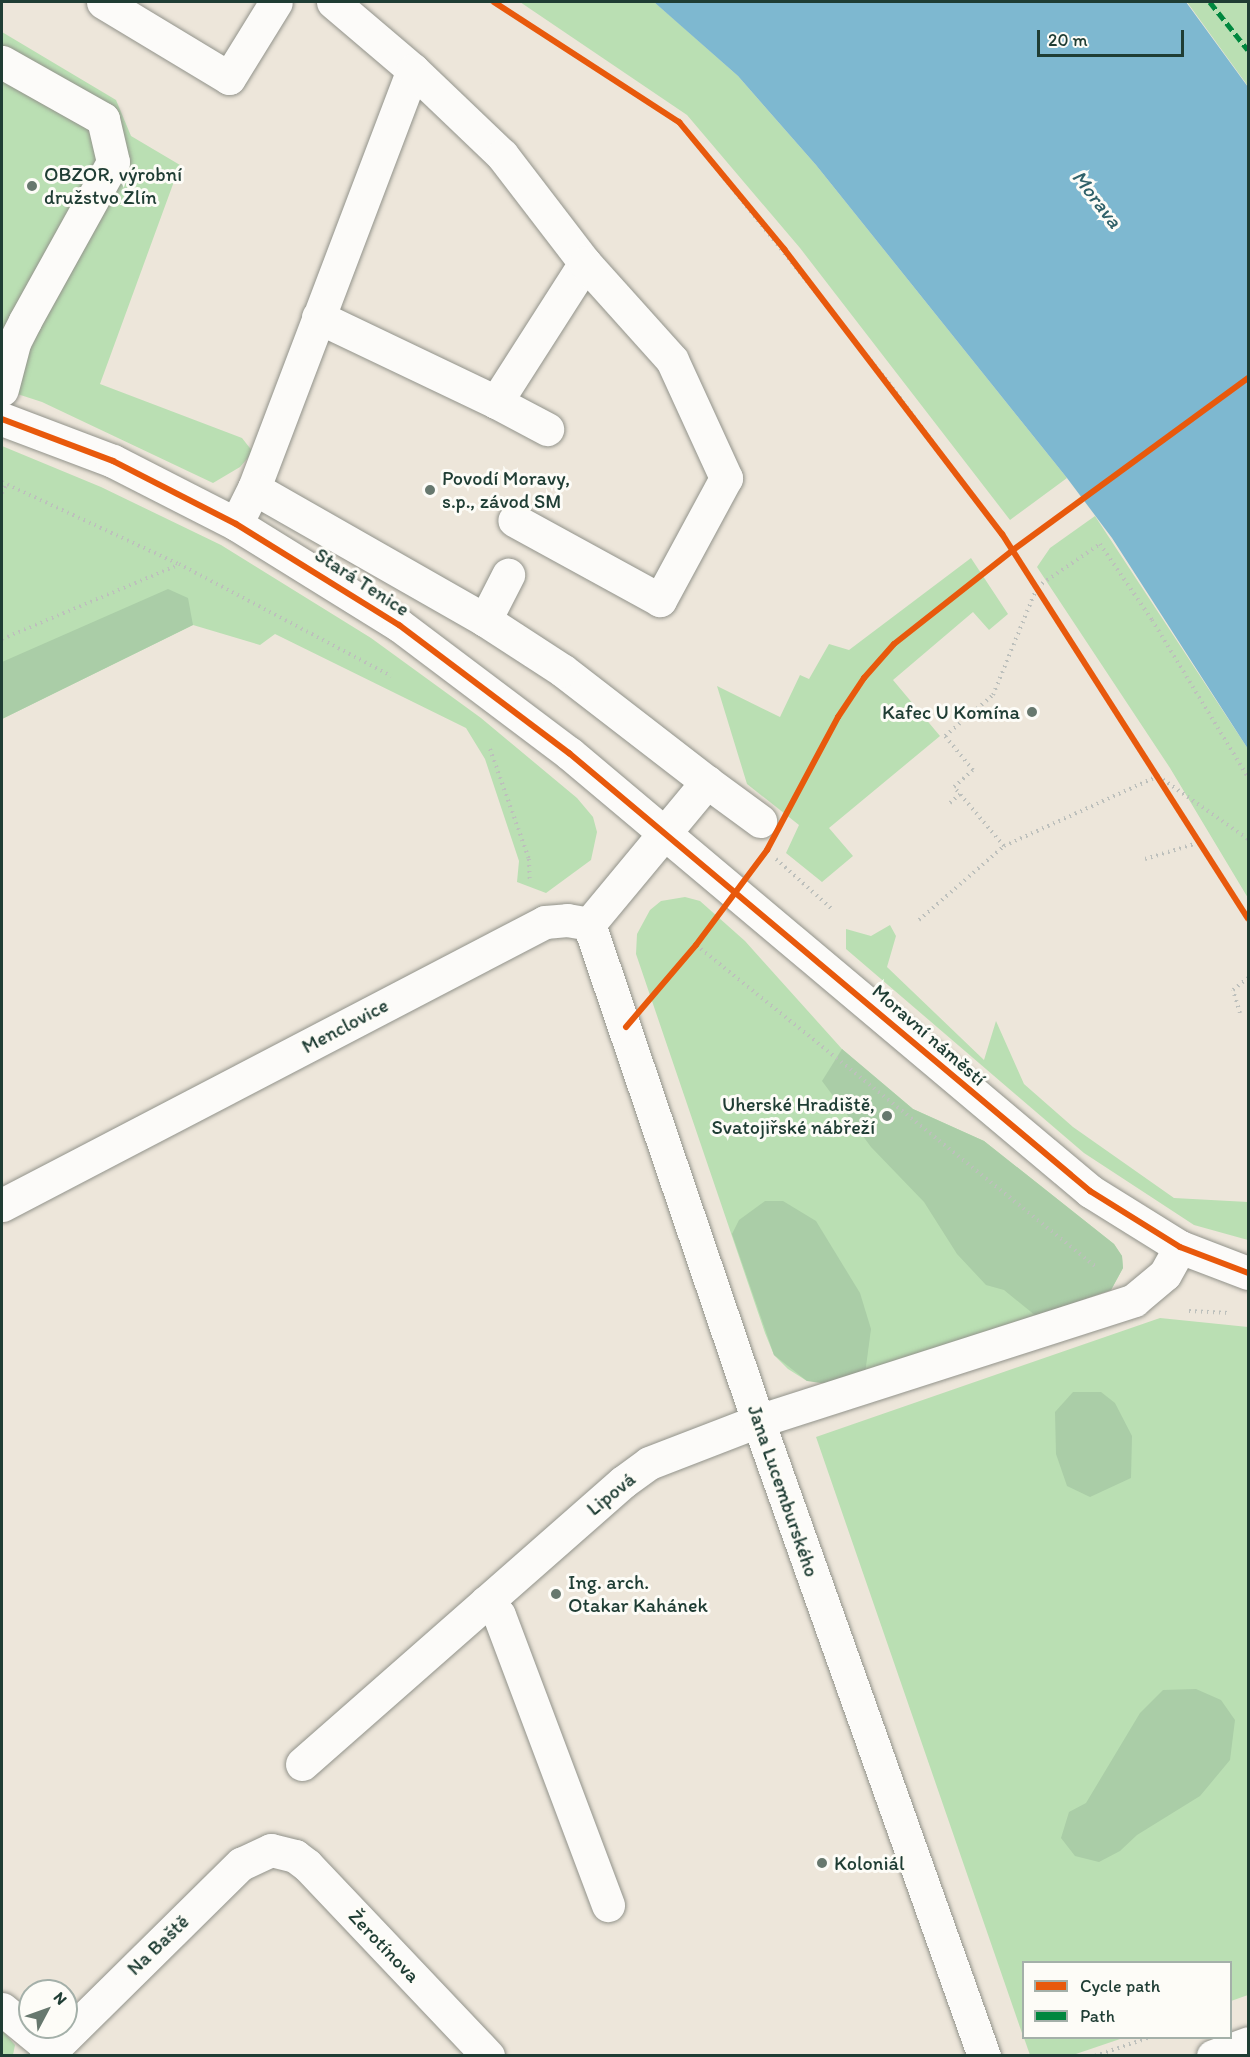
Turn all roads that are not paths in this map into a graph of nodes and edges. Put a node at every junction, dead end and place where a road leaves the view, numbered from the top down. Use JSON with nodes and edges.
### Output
{"nodes":[{"id":1,"x":103,"y":2,"type":"edge"},
{"id":2,"x":276,"y":2,"type":"edge"},
{"id":3,"x":333,"y":2,"type":"edge"},
{"id":4,"x":2,"y":62,"type":"edge"},
{"id":5,"x":413,"y":70,"type":"junction"},
{"id":6,"x":585,"y":263,"type":"junction"},
{"id":7,"x":318,"y":317,"type":"junction"},
{"id":8,"x":2,"y":389,"type":"edge"},
{"id":9,"x":496,"y":402,"type":"junction"},
{"id":10,"x":2,"y":419,"type":"edge"},
{"id":11,"x":547,"y":429,"type":"dead end"},
{"id":12,"x":254,"y":488,"type":"junction"},
{"id":13,"x":514,"y":520,"type":"dead end"},
{"id":14,"x":236,"y":524,"type":"junction"},
{"id":15,"x":508,"y":575,"type":"dead end"},
{"id":16,"x":485,"y":621,"type":"junction"},
{"id":17,"x":707,"y":782,"type":"junction"},
{"id":18,"x":665,"y":835,"type":"junction"},
{"id":19,"x":764,"y":836,"type":"road end"},
{"id":20,"x":589,"y":924,"type":"junction"},
{"id":21,"x":2,"y":1205,"type":"edge"},
{"id":22,"x":1180,"y":1247,"type":"junction"},
{"id":23,"x":1248,"y":1273,"type":"edge"},
{"id":24,"x":758,"y":1421,"type":"junction"},
{"id":25,"x":486,"y":1602,"type":"junction"},
{"id":26,"x":302,"y":1764,"type":"dead end"},
{"id":27,"x":271,"y":1850,"type":"joint"},
{"id":28,"x":608,"y":1905,"type":"dead end"},
{"id":29,"x":2,"y":2009,"type":"edge"},
{"id":30,"x":1248,"y":2043,"type":"edge"},
{"id":31,"x":49,"y":2053,"type":"edge"},
{"id":32,"x":489,"y":2055,"type":"edge"},
{"id":33,"x":984,"y":2055,"type":"edge"},
{"id":34,"x":1213,"y":2055,"type":"edge"}],
"edges":[{"from":1,"to":2,"type":"street"},
{"from":3,"to":5,"type":"street"},
{"from":4,"to":8,"type":"street"},
{"from":5,"to":6,"type":"street"},
{"from":5,"to":7,"type":"street"},
{"from":6,"to":9,"type":"street"},
{"from":6,"to":13,"type":"street"},
{"from":7,"to":9,"type":"street"},
{"from":7,"to":12,"type":"street"},
{"from":9,"to":11,"type":"street"},
{"from":10,"to":14,"type":"street","name":"Stará Tenice"},
{"from":12,"to":14,"type":"street"},
{"from":12,"to":16,"type":"street"},
{"from":14,"to":18,"type":"street","name":"Stará Tenice"},
{"from":15,"to":16,"type":"street"},
{"from":16,"to":17,"type":"street"},
{"from":17,"to":18,"type":"street"},
{"from":17,"to":19,"type":"street"},
{"from":18,"to":20,"type":"street"},
{"from":18,"to":22,"type":"street","name":"Moravní náměstí"},
{"from":20,"to":21,"type":"street","name":"Menclovice"},
{"from":20,"to":24,"type":"street","name":"Jana Lucemburského"},
{"from":22,"to":23,"type":"street","name":"Moravní náměstí"},
{"from":22,"to":24,"type":"street"},
{"from":24,"to":25,"type":"street","name":"Lipová"},
{"from":24,"to":33,"type":"street","name":"Jana Lucemburského"},
{"from":25,"to":26,"type":"street","name":"Lipová"},
{"from":25,"to":28,"type":"street"},
{"from":27,"to":31,"type":"street","name":"Na Baště"},
{"from":27,"to":32,"type":"street","name":"Žerotínova"},
{"from":29,"to":31,"type":"street","name":"Na Baště"},
{"from":30,"to":34,"type":"street"}]}
